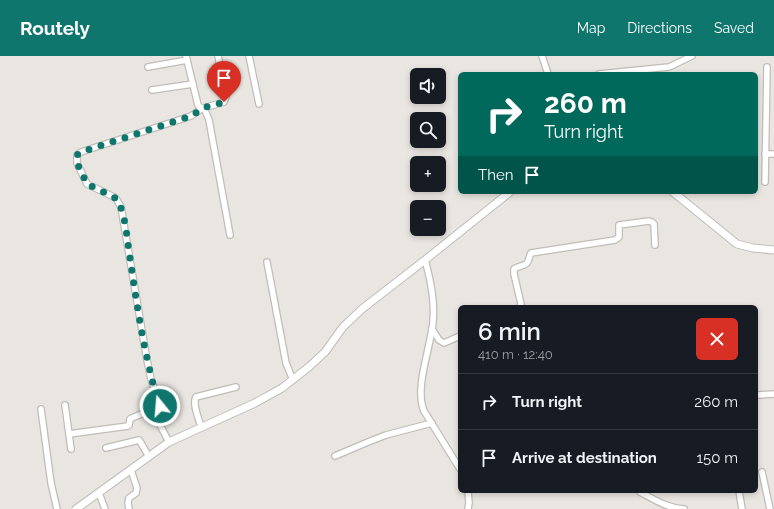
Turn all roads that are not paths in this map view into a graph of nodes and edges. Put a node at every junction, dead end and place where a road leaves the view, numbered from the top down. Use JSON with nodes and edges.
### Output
{"nodes":[{"id":1,"x":218,"y":56,"type":"edge"},
{"id":2,"x":249,"y":56,"type":"edge"},
{"id":3,"x":542,"y":56,"type":"edge"},
{"id":4,"x":692,"y":56,"type":"edge"},
{"id":5,"x":187,"y":58,"type":"edge"},
{"id":6,"x":767,"y":67,"type":"dead end"},
{"id":7,"x":148,"y":68,"type":"dead end"},
{"id":8,"x":547,"y":72,"type":"edge"},
{"id":9,"x":622,"y":72,"type":"edge"},
{"id":10,"x":193,"y":84,"type":"junction"},
{"id":11,"x":152,"y":90,"type":"dead end"},
{"id":12,"x":259,"y":104,"type":"dead end"},
{"id":13,"x":204,"y":108,"type":"junction"},
{"id":14,"x":765,"y":154,"type":"junction"},
{"id":15,"x":774,"y":154,"type":"edge"},
{"id":16,"x":765,"y":182,"type":"dead end"},
{"id":17,"x":508,"y":194,"type":"edge"},
{"id":18,"x":675,"y":194,"type":"edge"},
{"id":19,"x":230,"y":235,"type":"dead end"},
{"id":20,"x":655,"y":245,"type":"dead end"},
{"id":21,"x":774,"y":250,"type":"edge"},
{"id":22,"x":425,"y":260,"type":"junction"},
{"id":23,"x":267,"y":262,"type":"dead end"},
{"id":24,"x":521,"y":305,"type":"edge"},
{"id":25,"x":432,"y":329,"type":"junction"},
{"id":26,"x":458,"y":337,"type":"edge"},
{"id":27,"x":293,"y":380,"type":"junction"},
{"id":28,"x":236,"y":387,"type":"dead end"},
{"id":29,"x":774,"y":394,"type":"edge"},
{"id":30,"x":758,"y":395,"type":"dead end"},
{"id":31,"x":65,"y":405,"type":"dead end"},
{"id":32,"x":160,"y":406,"type":"junction"},
{"id":33,"x":41,"y":408,"type":"dead end"},
{"id":34,"x":432,"y":423,"type":"junction"},
{"id":35,"x":201,"y":427,"type":"junction"},
{"id":36,"x":69,"y":434,"type":"junction"},
{"id":37,"x":169,"y":442,"type":"junction"},
{"id":38,"x":106,"y":448,"type":"dead end"},
{"id":39,"x":71,"y":449,"type":"dead end"},
{"id":40,"x":335,"y":456,"type":"dead end"},
{"id":41,"x":149,"y":457,"type":"junction"},
{"id":42,"x":458,"y":462,"type":"edge"},
{"id":43,"x":131,"y":470,"type":"junction"},
{"id":44,"x":762,"y":472,"type":"dead end"},
{"id":45,"x":99,"y":493,"type":"junction"},
{"id":46,"x":468,"y":493,"type":"edge"},
{"id":47,"x":642,"y":493,"type":"edge"},
{"id":48,"x":739,"y":493,"type":"edge"},
{"id":49,"x":57,"y":509,"type":"edge"},
{"id":50,"x":76,"y":509,"type":"edge"},
{"id":51,"x":105,"y":509,"type":"edge"},
{"id":52,"x":129,"y":509,"type":"edge"},
{"id":53,"x":468,"y":509,"type":"edge"},
{"id":54,"x":684,"y":509,"type":"edge"},
{"id":55,"x":742,"y":509,"type":"edge"},
{"id":56,"x":770,"y":509,"type":"edge"}],
"edges":[{"from":1,"to":13,"type":"street"},
{"from":2,"to":12,"type":"street"},
{"from":3,"to":8,"type":"street"},
{"from":4,"to":9,"type":"street"},
{"from":5,"to":7,"type":"street"},
{"from":5,"to":10,"type":"street"},
{"from":6,"to":14,"type":"street"},
{"from":10,"to":11,"type":"street"},
{"from":10,"to":13,"type":"street"},
{"from":13,"to":19,"type":"street"},
{"from":13,"to":32,"type":"street"},
{"from":14,"to":15,"type":"street"},
{"from":14,"to":16,"type":"street"},
{"from":17,"to":22,"type":"street"},
{"from":18,"to":21,"type":"street"},
{"from":20,"to":24,"type":"street"},
{"from":22,"to":25,"type":"street"},
{"from":22,"to":27,"type":"street"},
{"from":23,"to":27,"type":"street"},
{"from":25,"to":26,"type":"street"},
{"from":25,"to":34,"type":"street"},
{"from":27,"to":35,"type":"street"},
{"from":28,"to":35,"type":"street"},
{"from":29,"to":30,"type":"street"},
{"from":31,"to":36,"type":"street"},
{"from":32,"to":36,"type":"street"},
{"from":32,"to":37,"type":"street"},
{"from":33,"to":49,"type":"street"},
{"from":34,"to":40,"type":"street"},
{"from":34,"to":42,"type":"street"},
{"from":35,"to":37,"type":"street"},
{"from":36,"to":39,"type":"street"},
{"from":37,"to":41,"type":"street"},
{"from":38,"to":41,"type":"street"},
{"from":41,"to":43,"type":"street"},
{"from":43,"to":45,"type":"street"},
{"from":43,"to":52,"type":"street"},
{"from":44,"to":56,"type":"street"},
{"from":45,"to":50,"type":"street"},
{"from":45,"to":51,"type":"street"},
{"from":46,"to":53,"type":"street"},
{"from":47,"to":54,"type":"street"},
{"from":48,"to":55,"type":"street"}]}
